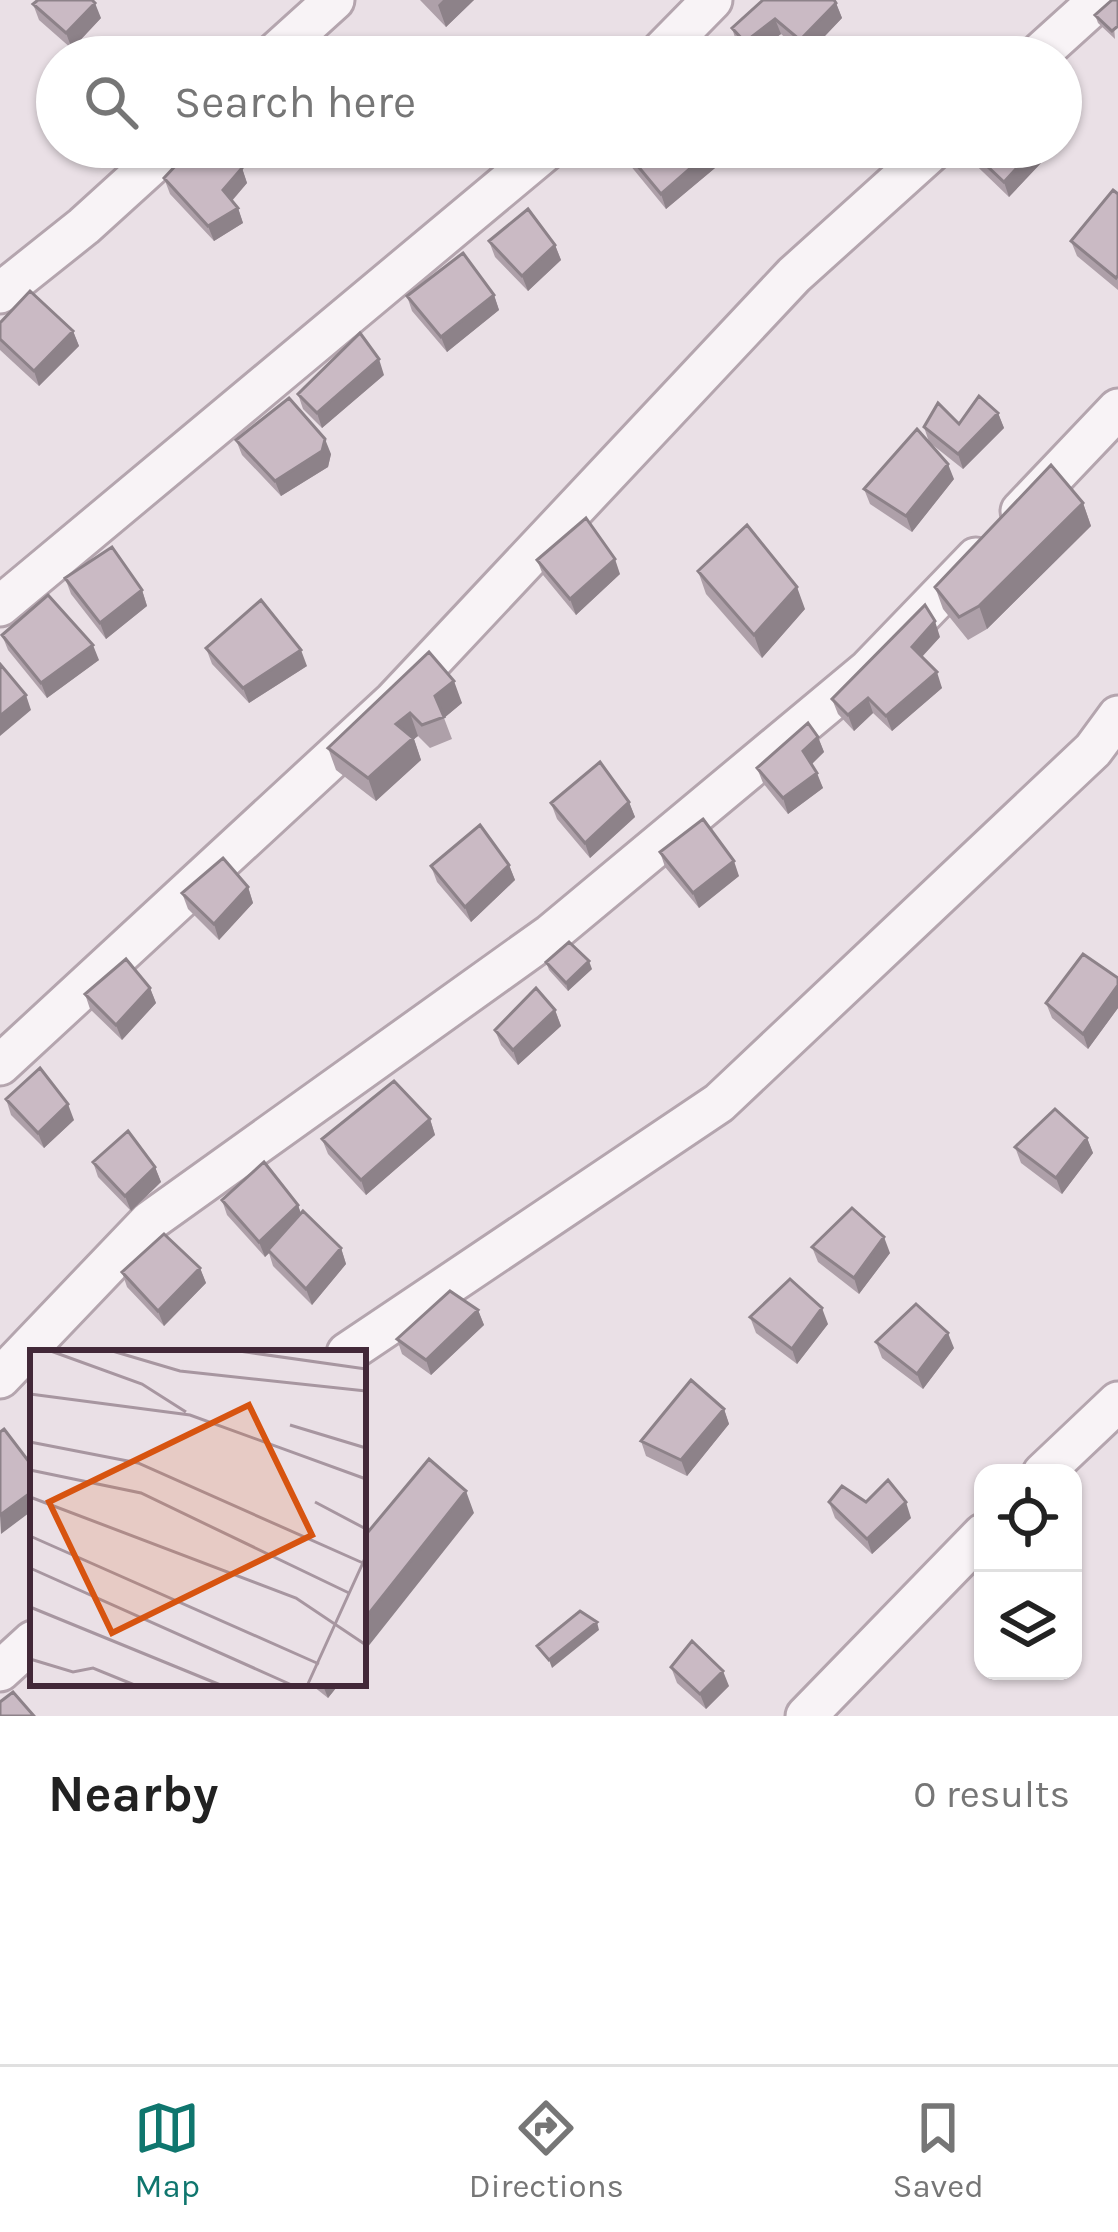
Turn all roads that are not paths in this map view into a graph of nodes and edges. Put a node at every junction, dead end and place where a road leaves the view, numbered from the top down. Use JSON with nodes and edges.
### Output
{"nodes":[{"id":1,"x":334,"y":0,"type":"edge"},
{"id":2,"x":712,"y":0,"type":"edge"},
{"id":3,"x":1099,"y":0,"type":"edge"},
{"id":4,"x":294,"y":36,"type":"edge"},
{"id":5,"x":677,"y":36,"type":"edge"},
{"id":6,"x":1059,"y":36,"type":"edge"},
{"id":7,"x":149,"y":168,"type":"edge"},
{"id":8,"x":525,"y":168,"type":"edge"},
{"id":9,"x":913,"y":168,"type":"edge"},
{"id":10,"x":0,"y":293,"type":"edge"},
{"id":11,"x":1118,"y":410,"type":"edge"},
{"id":12,"x":0,"y":607,"type":"edge"},
{"id":13,"x":1118,"y":716,"type":"edge"},
{"id":14,"x":0,"y":1065,"type":"edge"},
{"id":15,"x":351,"y":1350,"type":"edge"},
{"id":16,"x":0,"y":1378,"type":"edge"},
{"id":17,"x":1118,"y":1402,"type":"edge"},
{"id":18,"x":1053,"y":1464,"type":"edge"},
{"id":19,"x":974,"y":1543,"type":"edge"},
{"id":20,"x":30,"y":1644,"type":"edge"},
{"id":21,"x":0,"y":1671,"type":"edge"},
{"id":22,"x":806,"y":1716,"type":"edge"}],
"edges":[{"from":1,"to":4,"type":"street"},
{"from":2,"to":5,"type":"street"},
{"from":3,"to":6,"type":"street"},
{"from":7,"to":10,"type":"street"},
{"from":8,"to":12,"type":"street"},
{"from":9,"to":14,"type":"street"},
{"from":11,"to":16,"type":"street"},
{"from":13,"to":15,"type":"street"},
{"from":17,"to":18,"type":"street"},
{"from":19,"to":22,"type":"street"},
{"from":20,"to":21,"type":"street"}]}
